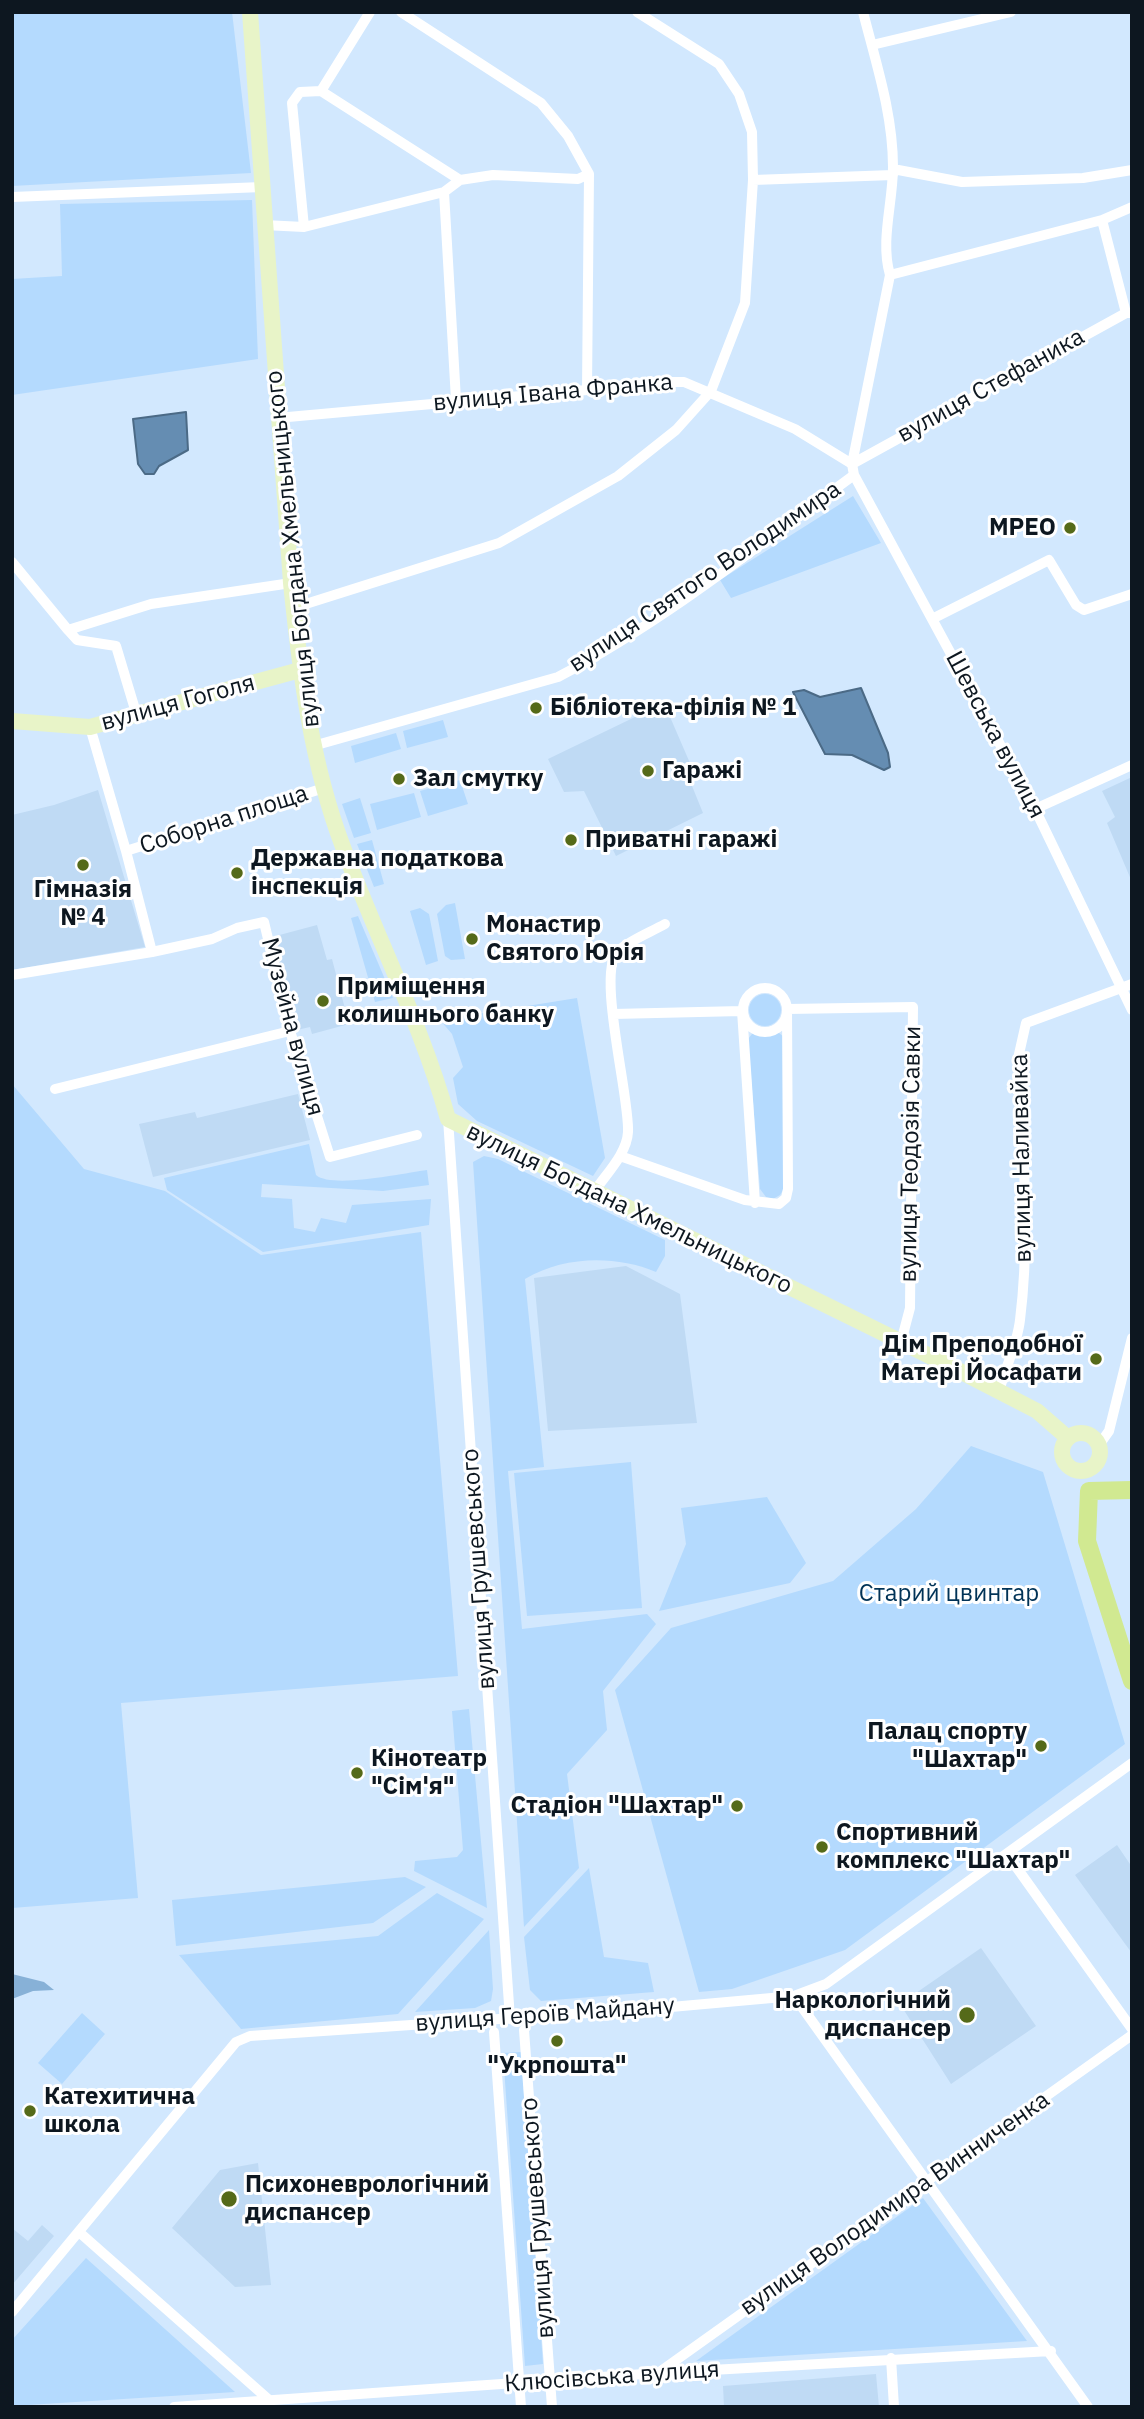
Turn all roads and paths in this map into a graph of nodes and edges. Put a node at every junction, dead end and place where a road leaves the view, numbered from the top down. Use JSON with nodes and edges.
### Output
{"nodes":[{"id":1,"x":250,"y":12,"type":"edge"},
{"id":2,"x":370,"y":12,"type":"edge"},
{"id":3,"x":401,"y":12,"type":"edge"},
{"id":4,"x":637,"y":12,"type":"edge"},
{"id":5,"x":863,"y":12,"type":"edge"},
{"id":6,"x":1011,"y":12,"type":"edge"},
{"id":7,"x":872,"y":45,"type":"junction"},
{"id":8,"x":321,"y":91,"type":"junction"},
{"id":9,"x":1132,"y":170,"type":"edge"},
{"id":10,"x":893,"y":172,"type":"junction"},
{"id":11,"x":589,"y":174,"type":"junction"},
{"id":12,"x":460,"y":180,"type":"junction"},
{"id":13,"x":753,"y":180,"type":"junction"},
{"id":14,"x":262,"y":187,"type":"junction"},
{"id":15,"x":443,"y":192,"type":"junction"},
{"id":16,"x":12,"y":197,"type":"edge"},
{"id":17,"x":1132,"y":207,"type":"edge"},
{"id":18,"x":1101,"y":220,"type":"junction"},
{"id":19,"x":264,"y":226,"type":"junction"},
{"id":20,"x":304,"y":227,"type":"junction"},
{"id":21,"x":890,"y":275,"type":"junction"},
{"id":22,"x":1129,"y":313,"type":"edge"},
{"id":23,"x":587,"y":390,"type":"junction"},
{"id":24,"x":711,"y":391,"type":"junction"},
{"id":25,"x":456,"y":400,"type":"junction"},
{"id":26,"x":277,"y":418,"type":"junction"},
{"id":27,"x":853,"y":470,"type":"junction"},
{"id":28,"x":12,"y":562,"type":"edge"},
{"id":29,"x":291,"y":583,"type":"junction"},
{"id":30,"x":1132,"y":594,"type":"edge"},
{"id":31,"x":293,"y":608,"type":"junction"},
{"id":32,"x":932,"y":619,"type":"junction"},
{"id":33,"x":68,"y":630,"type":"junction"},
{"id":34,"x":300,"y":670,"type":"junction"},
{"id":35,"x":137,"y":716,"type":"junction"},
{"id":36,"x":12,"y":721,"type":"edge"},
{"id":37,"x":90,"y":727,"type":"junction"},
{"id":38,"x":313,"y":746,"type":"junction"},
{"id":39,"x":1132,"y":765,"type":"edge"},
{"id":40,"x":324,"y":788,"type":"junction"},
{"id":41,"x":1035,"y":809,"type":"junction"},
{"id":42,"x":126,"y":851,"type":"junction"},
{"id":43,"x":665,"y":924,"type":"dead end"},
{"id":44,"x":152,"y":952,"type":"junction"},
{"id":45,"x":12,"y":975,"type":"edge"},
{"id":46,"x":1127,"y":987,"type":"edge"},
{"id":47,"x":787,"y":1009,"type":"junction"},
{"id":48,"x":1132,"y":1010,"type":"edge"},
{"id":49,"x":743,"y":1011,"type":"junction"},
{"id":50,"x":613,"y":1014,"type":"junction"},
{"id":51,"x":290,"y":1031,"type":"junction"},
{"id":52,"x":55,"y":1090,"type":"dead end"},
{"id":53,"x":448,"y":1119,"type":"junction"},
{"id":54,"x":417,"y":1135,"type":"dead end"},
{"id":55,"x":620,"y":1156,"type":"junction"},
{"id":56,"x":594,"y":1192,"type":"junction"},
{"id":57,"x":755,"y":1203,"type":"junction"},
{"id":58,"x":1132,"y":1338,"type":"edge"},
{"id":59,"x":901,"y":1342,"type":"junction"},
{"id":60,"x":999,"y":1392,"type":"junction"},
{"id":61,"x":1068,"y":1438,"type":"junction"},
{"id":62,"x":1099,"y":1445,"type":"junction"},
{"id":63,"x":1083,"y":1472,"type":"junction"},
{"id":64,"x":1132,"y":1490,"type":"edge"},
{"id":65,"x":1089,"y":1491,"type":"junction"},
{"id":66,"x":1132,"y":1681,"type":"edge"},
{"id":67,"x":1132,"y":1763,"type":"edge"},
{"id":68,"x":1007,"y":1854,"type":"junction"},
{"id":69,"x":794,"y":1996,"type":"junction"},
{"id":70,"x":510,"y":2019,"type":"junction"},
{"id":71,"x":1132,"y":2029,"type":"edge"},
{"id":72,"x":524,"y":2030,"type":"dead end"},
{"id":73,"x":494,"y":2032,"type":"dead end"},
{"id":74,"x":1132,"y":2035,"type":"edge"},
{"id":75,"x":927,"y":2181,"type":"junction"},
{"id":76,"x":79,"y":2232,"type":"junction"},
{"id":77,"x":12,"y":2312,"type":"edge"},
{"id":78,"x":1051,"y":2351,"type":"junction"},
{"id":79,"x":891,"y":2358,"type":"junction"},
{"id":80,"x":658,"y":2373,"type":"junction"},
{"id":81,"x":550,"y":2381,"type":"junction"},
{"id":82,"x":519,"y":2383,"type":"junction"},
{"id":83,"x":268,"y":2399,"type":"junction"},
{"id":84,"x":191,"y":2406,"type":"edge"},
{"id":85,"x":174,"y":2407,"type":"edge"},
{"id":86,"x":521,"y":2407,"type":"edge"},
{"id":87,"x":552,"y":2407,"type":"edge"},
{"id":88,"x":894,"y":2407,"type":"edge"},
{"id":89,"x":1088,"y":2407,"type":"edge"}],
"edges":[{"from":1,"to":14,"type":"main road","name":"вулиця Богдана Хмельницького"},
{"from":2,"to":8,"type":"street"},
{"from":3,"to":11,"type":"street"},
{"from":4,"to":13,"type":"street"},
{"from":5,"to":7,"type":"street","name":"вулиця Святого Володимира"},
{"from":6,"to":7,"type":"street"},
{"from":7,"to":10,"type":"street","name":"вулиця Святого Володимира"},
{"from":8,"to":12,"type":"street"},
{"from":8,"to":20,"type":"street"},
{"from":9,"to":10,"type":"street"},
{"from":10,"to":13,"type":"street"},
{"from":10,"to":21,"type":"street","name":"вулиця Святого Володимира"},
{"from":11,"to":12,"type":"street"},
{"from":11,"to":23,"type":"street"},
{"from":12,"to":15,"type":"street"},
{"from":13,"to":24,"type":"street"},
{"from":14,"to":16,"type":"street"},
{"from":14,"to":19,"type":"main road","name":"вулиця Богдана Хмельницького"},
{"from":15,"to":20,"type":"street"},
{"from":15,"to":25,"type":"street"},
{"from":17,"to":18,"type":"street"},
{"from":18,"to":21,"type":"street"},
{"from":18,"to":22,"type":"street"},
{"from":19,"to":20,"type":"street"},
{"from":19,"to":26,"type":"main road","name":"вулиця Богдана Хмельницького"},
{"from":21,"to":27,"type":"street","name":"вулиця Святого Володимира"},
{"from":22,"to":27,"type":"street","name":"вулиця Стефаника"},
{"from":23,"to":24,"type":"street","name":"вулиця Івана Франка"},
{"from":23,"to":25,"type":"street","name":"вулиця Івана Франка"},
{"from":24,"to":27,"type":"street","name":"вулиця Івана Франка"},
{"from":24,"to":31,"type":"street"},
{"from":25,"to":26,"type":"street","name":"вулиця Івана Франка"},
{"from":26,"to":29,"type":"main road","name":"вулиця Богдана Хмельницького"},
{"from":27,"to":32,"type":"street","name":"Шевська вулиця"},
{"from":27,"to":38,"type":"street","name":"вулиця Святого Володимира"},
{"from":28,"to":33,"type":"street"},
{"from":29,"to":31,"type":"main road","name":"вулиця Богдана Хмельницького"},
{"from":29,"to":33,"type":"street"},
{"from":30,"to":32,"type":"street"},
{"from":31,"to":34,"type":"main road","name":"вулиця Богдана Хмельницького"},
{"from":32,"to":41,"type":"street","name":"Шевська вулиця"},
{"from":33,"to":35,"type":"street"},
{"from":34,"to":35,"type":"main road","name":"вулиця Гоголя"},
{"from":34,"to":38,"type":"main road","name":"вулиця Богдана Хмельницького"},
{"from":35,"to":37,"type":"main road","name":"вулиця Гоголя"},
{"from":36,"to":37,"type":"main road","name":"вулиця Гоголя"},
{"from":37,"to":42,"type":"street","name":"Соборна площа"},
{"from":38,"to":40,"type":"main road","name":"вулиця Богдана Хмельницького"},
{"from":39,"to":41,"type":"street"},
{"from":40,"to":42,"type":"street","name":"Соборна площа"},
{"from":40,"to":53,"type":"main road","name":"вулиця Богдана Хмельницького"},
{"from":41,"to":46,"type":"street","name":"Шевська вулиця"},
{"from":42,"to":44,"type":"street"},
{"from":43,"to":50,"type":"street"},
{"from":44,"to":45,"type":"street","name":"Музейна вулиця"},
{"from":44,"to":51,"type":"street","name":"Музейна вулиця"},
{"from":46,"to":48,"type":"street","name":"Шевська вулиця"},
{"from":46,"to":60,"type":"street","name":"вулиця Наливайка"},
{"from":47,"to":49,"type":"street"},
{"from":47,"to":49,"type":"street"},
{"from":47,"to":57,"type":"street"},
{"from":47,"to":59,"type":"street","name":"вулиця Теодозія Савки"},
{"from":49,"to":50,"type":"street"},
{"from":49,"to":57,"type":"street"},
{"from":50,"to":55,"type":"street"},
{"from":51,"to":52,"type":"street"},
{"from":51,"to":54,"type":"street","name":"Музейна вулиця"},
{"from":53,"to":56,"type":"main road","name":"вулиця Богдана Хмельницького"},
{"from":53,"to":70,"type":"street","name":"вулиця Грушевського"},
{"from":55,"to":56,"type":"street"},
{"from":55,"to":57,"type":"street"},
{"from":56,"to":59,"type":"main road","name":"вулиця Богдана Хмельницького"},
{"from":58,"to":62,"type":"street"},
{"from":59,"to":60,"type":"main road","name":"вулиця Богдана Хмельницького"},
{"from":60,"to":61,"type":"main road","name":"вулиця Богдана Хмельницького"},
{"from":61,"to":62,"type":"main road"},
{"from":61,"to":63,"type":"main road"},
{"from":62,"to":63,"type":"main road"},
{"from":63,"to":65,"type":"main road"},
{"from":64,"to":65,"type":"main road"},
{"from":65,"to":66,"type":"main road"},
{"from":67,"to":68,"type":"street","name":"вулиця Героїв Майдану"},
{"from":68,"to":69,"type":"street","name":"вулиця Героїв Майдану"},
{"from":68,"to":71,"type":"street"},
{"from":69,"to":70,"type":"street","name":"вулиця Героїв Майдану"},
{"from":69,"to":75,"type":"street"},
{"from":70,"to":76,"type":"street","name":"вулиця Героїв Майдану"},
{"from":72,"to":81,"type":"street","name":"вулиця Грушевського"},
{"from":73,"to":82,"type":"street","name":"вулиця Грушевського"},
{"from":74,"to":75,"type":"street","name":"вулиця Володимира Винниченка"},
{"from":75,"to":78,"type":"street"},
{"from":75,"to":80,"type":"street","name":"вулиця Володимира Винниченка"},
{"from":76,"to":77,"type":"street","name":"вулиця Героїв Майдану"},
{"from":76,"to":83,"type":"street"},
{"from":78,"to":79,"type":"street","name":"Клюсівська вулиця"},
{"from":78,"to":89,"type":"street"},
{"from":79,"to":80,"type":"street","name":"Клюсівська вулиця"},
{"from":79,"to":88,"type":"street"},
{"from":80,"to":81,"type":"street","name":"Клюсівська вулиця"},
{"from":81,"to":82,"type":"street","name":"Клюсівська вулиця"},
{"from":81,"to":87,"type":"street","name":"вулиця Грушевського"},
{"from":82,"to":83,"type":"street","name":"Клюсівська вулиця"},
{"from":82,"to":86,"type":"street","name":"вулиця Грушевського"},
{"from":83,"to":84,"type":"street","name":"Клюсівська вулиця"},
{"from":84,"to":85,"type":"street","name":"Клюсівська вулиця"}]}
